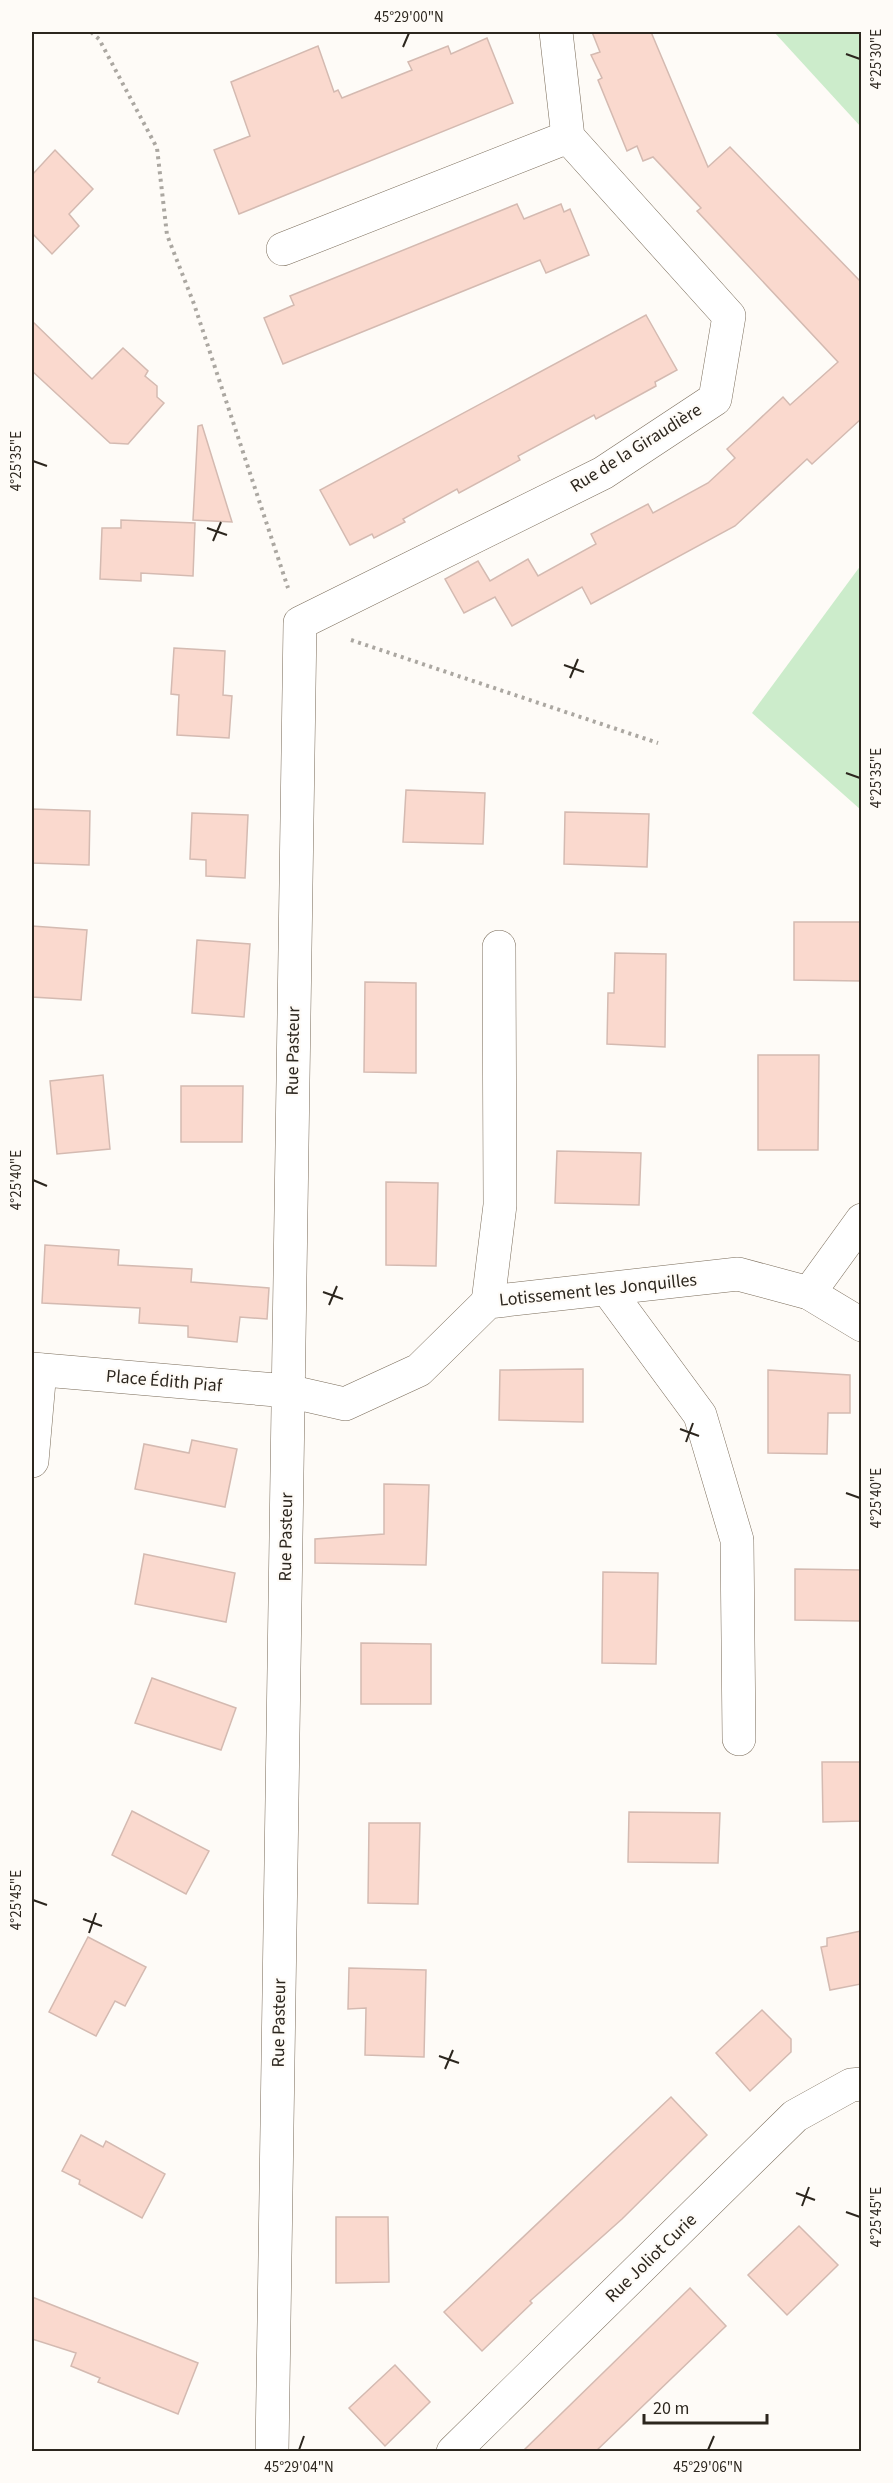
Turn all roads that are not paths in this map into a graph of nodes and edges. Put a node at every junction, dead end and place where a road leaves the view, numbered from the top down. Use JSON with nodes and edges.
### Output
{"nodes":[{"id":1,"x":556,"y":32,"type":"edge"},
{"id":2,"x":568,"y":137,"type":"junction"},
{"id":3,"x":284,"y":249,"type":"dead end"},
{"id":4,"x":300,"y":623,"type":"joint"},
{"id":5,"x":499,"y":947,"type":"dead end"},
{"id":6,"x":861,"y":1220,"type":"edge"},
{"id":7,"x":608,"y":1290,"type":"junction"},
{"id":8,"x":809,"y":1293,"type":"junction"},
{"id":9,"x":488,"y":1302,"type":"junction"},
{"id":10,"x":861,"y":1325,"type":"edge"},
{"id":11,"x":36,"y":1369,"type":"edge"},
{"id":12,"x":288,"y":1391,"type":"junction"},
{"id":13,"x":32,"y":1461,"type":"edge"},
{"id":14,"x":739,"y":1738,"type":"dead end"},
{"id":15,"x":861,"y":2084,"type":"edge"},
{"id":16,"x":272,"y":2451,"type":"edge"},
{"id":17,"x":453,"y":2451,"type":"edge"}],
"edges":[{"from":1,"to":2,"type":"street"},
{"from":2,"to":3,"type":"street"},
{"from":2,"to":4,"type":"street","name":"Rue de la Giraudière"},
{"from":4,"to":12,"type":"street","name":"Rue Pasteur"},
{"from":5,"to":9,"type":"street"},
{"from":6,"to":8,"type":"street"},
{"from":7,"to":8,"type":"street","name":"Lotissement les Jonquilles"},
{"from":7,"to":9,"type":"street","name":"Lotissement les Jonquilles"},
{"from":7,"to":14,"type":"street"},
{"from":8,"to":10,"type":"street","name":"Lotissement les Jonquilles"},
{"from":9,"to":12,"type":"street","name":"Lotissement les Jonquilles"},
{"from":11,"to":12,"type":"street","name":"Place Édith Piaf"},
{"from":11,"to":13,"type":"street","name":"Place Édith Piaf"},
{"from":12,"to":16,"type":"street","name":"Rue Pasteur"},
{"from":15,"to":17,"type":"street","name":"Rue Joliot Curie"}]}
